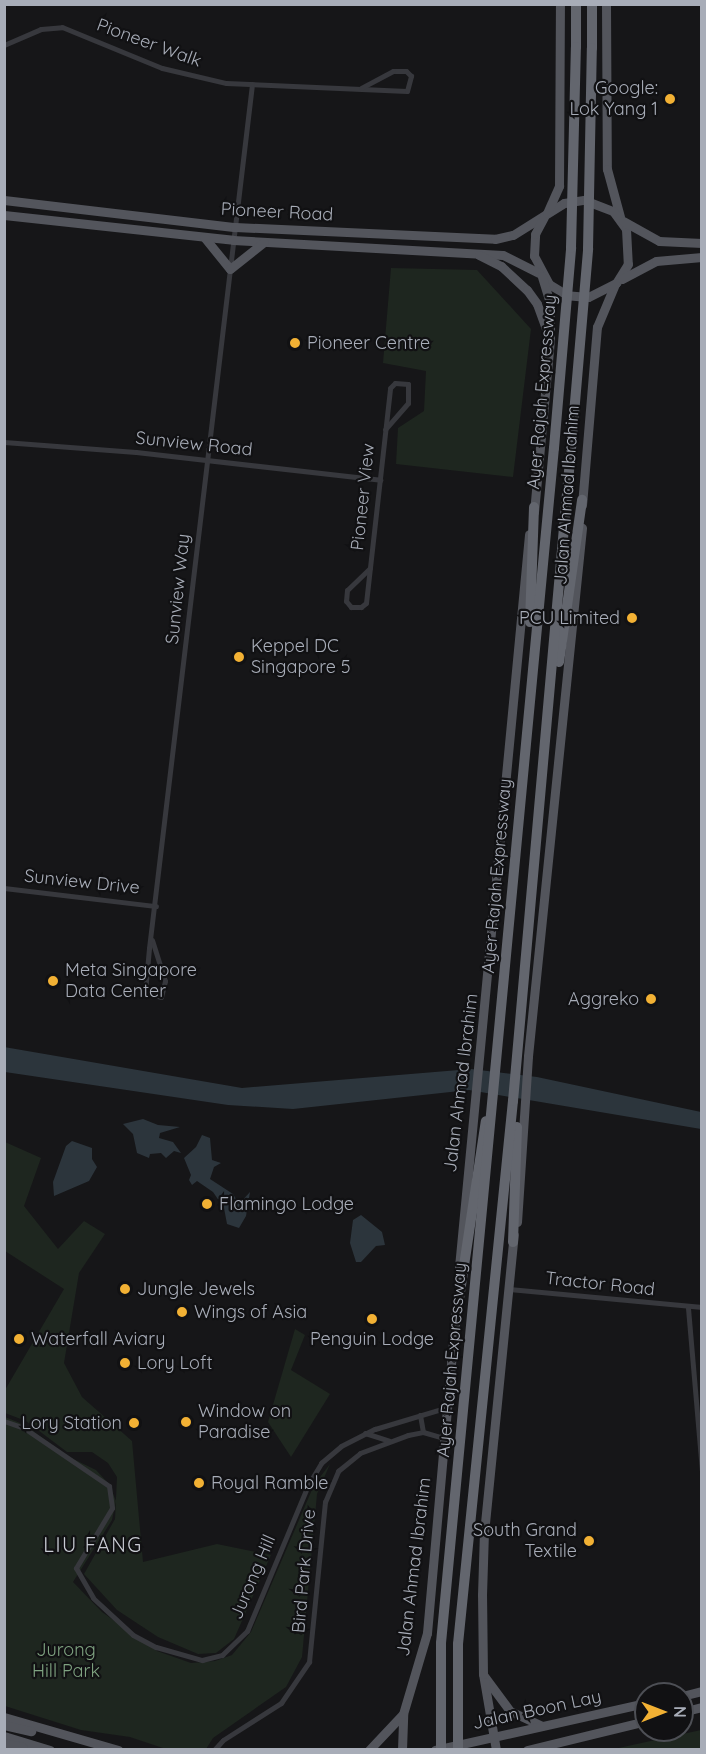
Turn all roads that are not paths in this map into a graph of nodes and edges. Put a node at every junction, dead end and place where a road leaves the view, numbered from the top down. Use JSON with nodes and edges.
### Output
{"nodes":[{"id":1,"x":560,"y":4,"type":"edge"},
{"id":2,"x":576,"y":4,"type":"edge"},
{"id":3,"x":592,"y":4,"type":"edge"},
{"id":4,"x":606,"y":4,"type":"edge"},
{"id":5,"x":4,"y":45,"type":"edge"},
{"id":6,"x":252,"y":84,"type":"junction"},
{"id":7,"x":362,"y":88,"type":"junction"},
{"id":8,"x":4,"y":200,"type":"edge"},
{"id":9,"x":4,"y":215,"type":"edge"},
{"id":10,"x":545,"y":216,"type":"junction"},
{"id":11,"x":621,"y":219,"type":"junction"},
{"id":12,"x":235,"y":227,"type":"junction"},
{"id":13,"x":204,"y":237,"type":"junction"},
{"id":14,"x":233,"y":240,"type":"junction"},
{"id":15,"x":264,"y":242,"type":"junction"},
{"id":16,"x":702,"y":243,"type":"edge"},
{"id":17,"x":474,"y":252,"type":"junction"},
{"id":18,"x":702,"y":257,"type":"edge"},
{"id":19,"x":230,"y":269,"type":"junction"},
{"id":20,"x":541,"y":275,"type":"junction"},
{"id":21,"x":616,"y":283,"type":"junction"},
{"id":22,"x":567,"y":295,"type":"junction"},
{"id":23,"x":550,"y":340,"type":"junction"},
{"id":24,"x":386,"y":429,"type":"junction"},
{"id":25,"x":4,"y":442,"type":"edge"},
{"id":26,"x":207,"y":461,"type":"junction"},
{"id":27,"x":380,"y":480,"type":"junction"},
{"id":28,"x":582,"y":501,"type":"junction"},
{"id":29,"x":534,"y":507,"type":"junction"},
{"id":30,"x":370,"y":568,"type":"junction"},
{"id":31,"x":534,"y":636,"type":"junction"},
{"id":32,"x":549,"y":701,"type":"junction"},
{"id":33,"x":4,"y":888,"type":"edge"},
{"id":34,"x":156,"y":906,"type":"junction"},
{"id":35,"x":152,"y":940,"type":"junction"},
{"id":36,"x":513,"y":1101,"type":"junction"},
{"id":37,"x":491,"y":1106,"type":"junction"},
{"id":38,"x":513,"y":1242,"type":"junction"},
{"id":39,"x":509,"y":1289,"type":"junction"},
{"id":40,"x":702,"y":1307,"type":"edge"},
{"id":41,"x":688,"y":1308,"type":"junction"},
{"id":42,"x":455,"y":1325,"type":"junction"},
{"id":43,"x":448,"y":1407,"type":"junction"},
{"id":44,"x":420,"y":1415,"type":"junction"},
{"id":45,"x":4,"y":1421,"type":"edge"},
{"id":46,"x":386,"y":1425,"type":"junction"},
{"id":47,"x":423,"y":1431,"type":"junction"},
{"id":48,"x":365,"y":1433,"type":"junction"},
{"id":49,"x":445,"y":1438,"type":"junction"},
{"id":50,"x":389,"y":1441,"type":"junction"},
{"id":51,"x":702,"y":1470,"type":"edge"},
{"id":52,"x":483,"y":1674,"type":"junction"},
{"id":53,"x":634,"y":1706,"type":"edge"},
{"id":54,"x":403,"y":1714,"type":"junction"},
{"id":55,"x":4,"y":1717,"type":"edge"},
{"id":56,"x":634,"y":1724,"type":"edge"},
{"id":57,"x":4,"y":1725,"type":"edge"},
{"id":58,"x":542,"y":1726,"type":"junction"},
{"id":59,"x":4,"y":1736,"type":"edge"},
{"id":60,"x":493,"y":1737,"type":"junction"},
{"id":61,"x":85,"y":1740,"type":"junction"},
{"id":62,"x":4,"y":1743,"type":"edge"},
{"id":63,"x":545,"y":1747,"type":"edge"},
{"id":64,"x":31,"y":1749,"type":"edge"},
{"id":65,"x":50,"y":1749,"type":"edge"},
{"id":66,"x":118,"y":1749,"type":"edge"},
{"id":67,"x":214,"y":1749,"type":"edge"},
{"id":68,"x":369,"y":1749,"type":"edge"},
{"id":69,"x":402,"y":1749,"type":"edge"},
{"id":70,"x":435,"y":1749,"type":"edge"},
{"id":71,"x":441,"y":1749,"type":"edge"},
{"id":72,"x":458,"y":1749,"type":"edge"},
{"id":73,"x":496,"y":1749,"type":"edge"},
{"id":74,"x":526,"y":1749,"type":"edge"}],
"edges":[{"from":1,"to":10,"type":"main road"},
{"from":2,"to":22,"type":"highway","name":"Ayer Rajah Expressway","bridge":true},
{"from":3,"to":32,"type":"highway","name":"Ayer Rajah Expressway","bridge":true},
{"from":4,"to":11,"type":"main road"},
{"from":5,"to":6,"type":"street","name":"Pioneer Walk"},
{"from":6,"to":7,"type":"street","name":"Pioneer Walk"},
{"from":6,"to":12,"type":"street"},
{"from":7,"to":7,"type":"street","name":"Pioneer Walk"},
{"from":8,"to":12,"type":"main road","name":"Pioneer Road"},
{"from":9,"to":13,"type":"main road","name":"Pioneer Road"},
{"from":10,"to":11,"type":"main road"},
{"from":10,"to":12,"type":"main road","name":"Pioneer Road"},
{"from":10,"to":20,"type":"main road"},
{"from":11,"to":16,"type":"main road"},
{"from":11,"to":21,"type":"main road"},
{"from":12,"to":14,"type":"street"},
{"from":13,"to":14,"type":"main road","name":"Pioneer Road"},
{"from":13,"to":19,"type":"main road"},
{"from":14,"to":15,"type":"main road","name":"Pioneer Road"},
{"from":14,"to":19,"type":"street","name":"Sunview Way"},
{"from":15,"to":17,"type":"main road","name":"Pioneer Road"},
{"from":15,"to":19,"type":"main road"},
{"from":17,"to":20,"type":"main road","name":"Pioneer Road"},
{"from":17,"to":23,"type":"main road"},
{"from":18,"to":21,"type":"main road"},
{"from":19,"to":26,"type":"street","name":"Sunview Way"},
{"from":20,"to":22,"type":"main road"},
{"from":20,"to":23,"type":"main road","name":"Jalan Ahmad Ibrahim"},
{"from":21,"to":22,"type":"main road"},
{"from":21,"to":28,"type":"main road","name":"Jalan Ahmad Ibrahim"},
{"from":22,"to":31,"type":"highway","name":"Ayer Rajah Expressway","bridge":true},
{"from":23,"to":29,"type":"main road","name":"Jalan Ahmad Ibrahim"},
{"from":24,"to":24,"type":"street","name":"Pioneer View"},
{"from":24,"to":27,"type":"street","name":"Pioneer View"},
{"from":25,"to":26,"type":"street","name":"Sunview Road"},
{"from":26,"to":27,"type":"street","name":"Sunview Road"},
{"from":26,"to":34,"type":"street","name":"Sunview Way"},
{"from":27,"to":30,"type":"street","name":"Pioneer View"},
{"from":28,"to":32,"type":"highway"},
{"from":28,"to":38,"type":"main road","name":"Jalan Ahmad Ibrahim"},
{"from":29,"to":31,"type":"highway"},
{"from":29,"to":42,"type":"main road","name":"Jalan Ahmad Ibrahim"},
{"from":30,"to":30,"type":"street","name":"Pioneer View"},
{"from":31,"to":37,"type":"highway","name":"Ayer Rajah Expressway"},
{"from":32,"to":36,"type":"highway","name":"Ayer Rajah Expressway"},
{"from":33,"to":34,"type":"street","name":"Sunview Drive"},
{"from":34,"to":35,"type":"street","name":"Sunview Way"},
{"from":35,"to":35,"type":"street","name":"Sunview Way"},
{"from":36,"to":38,"type":"highway"},
{"from":36,"to":72,"type":"highway","name":"Ayer Rajah Expressway","bridge":true},
{"from":37,"to":42,"type":"highway"},
{"from":37,"to":71,"type":"highway","name":"Ayer Rajah Expressway","bridge":true},
{"from":38,"to":39,"type":"main road","name":"Jalan Ahmad Ibrahim"},
{"from":39,"to":41,"type":"street","name":"Tractor Road"},
{"from":39,"to":52,"type":"main road","name":"Jalan Ahmad Ibrahim"},
{"from":40,"to":41,"type":"street","name":"Tractor Road"},
{"from":41,"to":51,"type":"street"},
{"from":42,"to":43,"type":"main road","name":"Jalan Ahmad Ibrahim"},
{"from":43,"to":44,"type":"street","name":"Jurong Hill"},
{"from":43,"to":49,"type":"main road","name":"Jalan Ahmad Ibrahim"},
{"from":44,"to":46,"type":"street","name":"Jurong Hill"},
{"from":44,"to":47,"type":"street"},
{"from":45,"to":48,"type":"street","name":"Jurong Hill"},
{"from":46,"to":48,"type":"street","name":"Jurong Hill"},
{"from":46,"to":50,"type":"street"},
{"from":47,"to":49,"type":"street"},
{"from":47,"to":50,"type":"street","name":"Bird Park Drive"},
{"from":48,"to":50,"type":"street"},
{"from":49,"to":54,"type":"main road","name":"Jalan Ahmad Ibrahim"},
{"from":50,"to":67,"type":"street","name":"Bird Park Drive"},
{"from":52,"to":58,"type":"main road"},
{"from":52,"to":60,"type":"main road","name":"Jalan Ahmad Ibrahim"},
{"from":53,"to":58,"type":"main road","name":"Jalan Boon Lay"},
{"from":54,"to":68,"type":"main road"},
{"from":54,"to":69,"type":"main road","name":"Jalan Ahmad Ibrahim"},
{"from":55,"to":61,"type":"main road"},
{"from":56,"to":63,"type":"main road","name":"Jalan Boon Lay"},
{"from":57,"to":61,"type":"main road"},
{"from":58,"to":60,"type":"main road","name":"Jalan Boon Lay"},
{"from":59,"to":65,"type":"main road"},
{"from":60,"to":70,"type":"main road","name":"Jalan Boon Lay"},
{"from":60,"to":73,"type":"main road","name":"Jalan Ahmad Ibrahim"},
{"from":61,"to":66,"type":"main road"},
{"from":62,"to":64,"type":"main road"},
{"from":63,"to":74,"type":"main road","name":"Jalan Boon Lay"}]}
